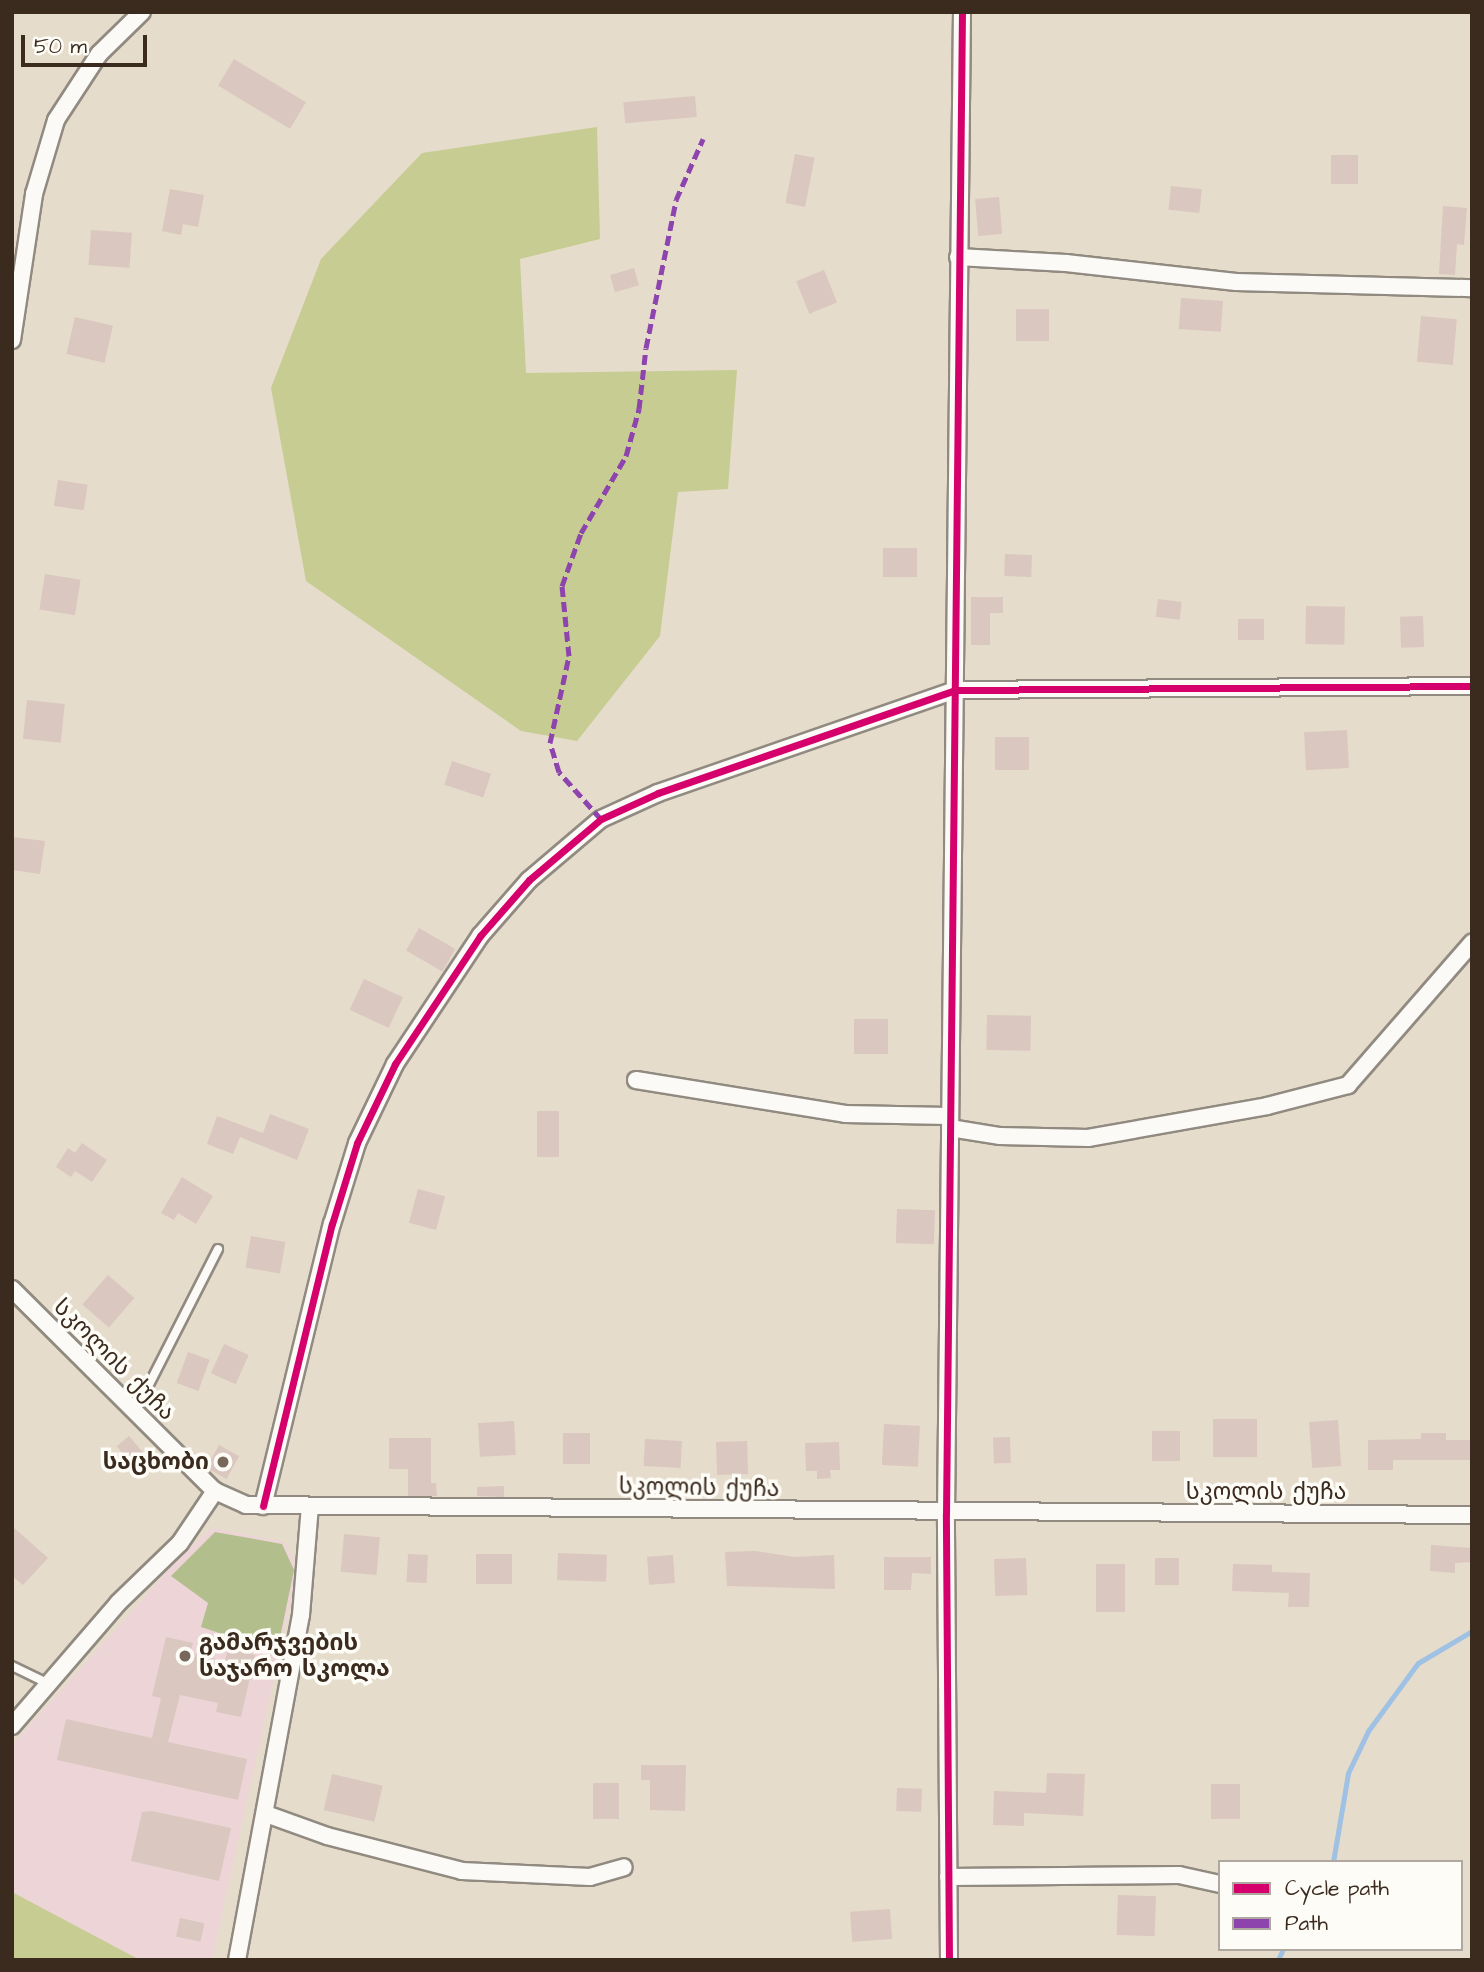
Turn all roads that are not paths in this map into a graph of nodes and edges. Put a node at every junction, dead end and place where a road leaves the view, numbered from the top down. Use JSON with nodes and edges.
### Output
{"nodes":[{"id":1,"x":142,"y":12,"type":"edge"},
{"id":2,"x":962,"y":12,"type":"edge"},
{"id":3,"x":958,"y":257,"type":"junction"},
{"id":4,"x":1472,"y":288,"type":"edge"},
{"id":5,"x":12,"y":340,"type":"edge"},
{"id":6,"x":1472,"y":686,"type":"edge"},
{"id":7,"x":955,"y":690,"type":"junction"},
{"id":8,"x":1472,"y":943,"type":"edge"},
{"id":9,"x":636,"y":1080,"type":"dead end"},
{"id":10,"x":949,"y":1122,"type":"junction"},
{"id":11,"x":218,"y":1249,"type":"dead end"},
{"id":12,"x":12,"y":1289,"type":"edge"},
{"id":13,"x":134,"y":1414,"type":"junction"},
{"id":14,"x":215,"y":1491,"type":"junction"},
{"id":15,"x":263,"y":1506,"type":"junction"},
{"id":16,"x":310,"y":1506,"type":"junction"},
{"id":17,"x":946,"y":1514,"type":"junction"},
{"id":18,"x":1472,"y":1515,"type":"edge"},
{"id":19,"x":12,"y":1666,"type":"edge"},
{"id":20,"x":52,"y":1684,"type":"junction"},
{"id":21,"x":12,"y":1726,"type":"edge"},
{"id":22,"x":266,"y":1814,"type":"junction"},
{"id":23,"x":624,"y":1867,"type":"dead end"},
{"id":24,"x":948,"y":1877,"type":"junction"},
{"id":25,"x":1218,"y":1884,"type":"edge"},
{"id":26,"x":237,"y":1960,"type":"edge"},
{"id":27,"x":949,"y":1960,"type":"edge"}],
"edges":[{"from":1,"to":5,"type":"street"},
{"from":2,"to":3,"type":"street"},
{"from":3,"to":4,"type":"street"},
{"from":3,"to":7,"type":"street"},
{"from":6,"to":7,"type":"street"},
{"from":7,"to":10,"type":"street"},
{"from":7,"to":15,"type":"street"},
{"from":8,"to":10,"type":"street"},
{"from":9,"to":10,"type":"street"},
{"from":10,"to":17,"type":"street"},
{"from":11,"to":13,"type":"lane"},
{"from":12,"to":13,"type":"street","name":"სკოლის ქუჩა"},
{"from":13,"to":14,"type":"street","name":"სკოლის ქუჩა"},
{"from":14,"to":15,"type":"street","name":"სკოლის ქუჩა"},
{"from":14,"to":20,"type":"street"},
{"from":15,"to":16,"type":"street","name":"სკოლის ქუჩა"},
{"from":16,"to":17,"type":"street","name":"სკოლის ქუჩა"},
{"from":16,"to":22,"type":"street"},
{"from":17,"to":18,"type":"street","name":"სკოლის ქუჩა"},
{"from":17,"to":24,"type":"street"},
{"from":19,"to":20,"type":"lane"},
{"from":20,"to":21,"type":"street"},
{"from":22,"to":23,"type":"street"},
{"from":22,"to":26,"type":"street"},
{"from":24,"to":25,"type":"street"},
{"from":24,"to":27,"type":"street"}]}
